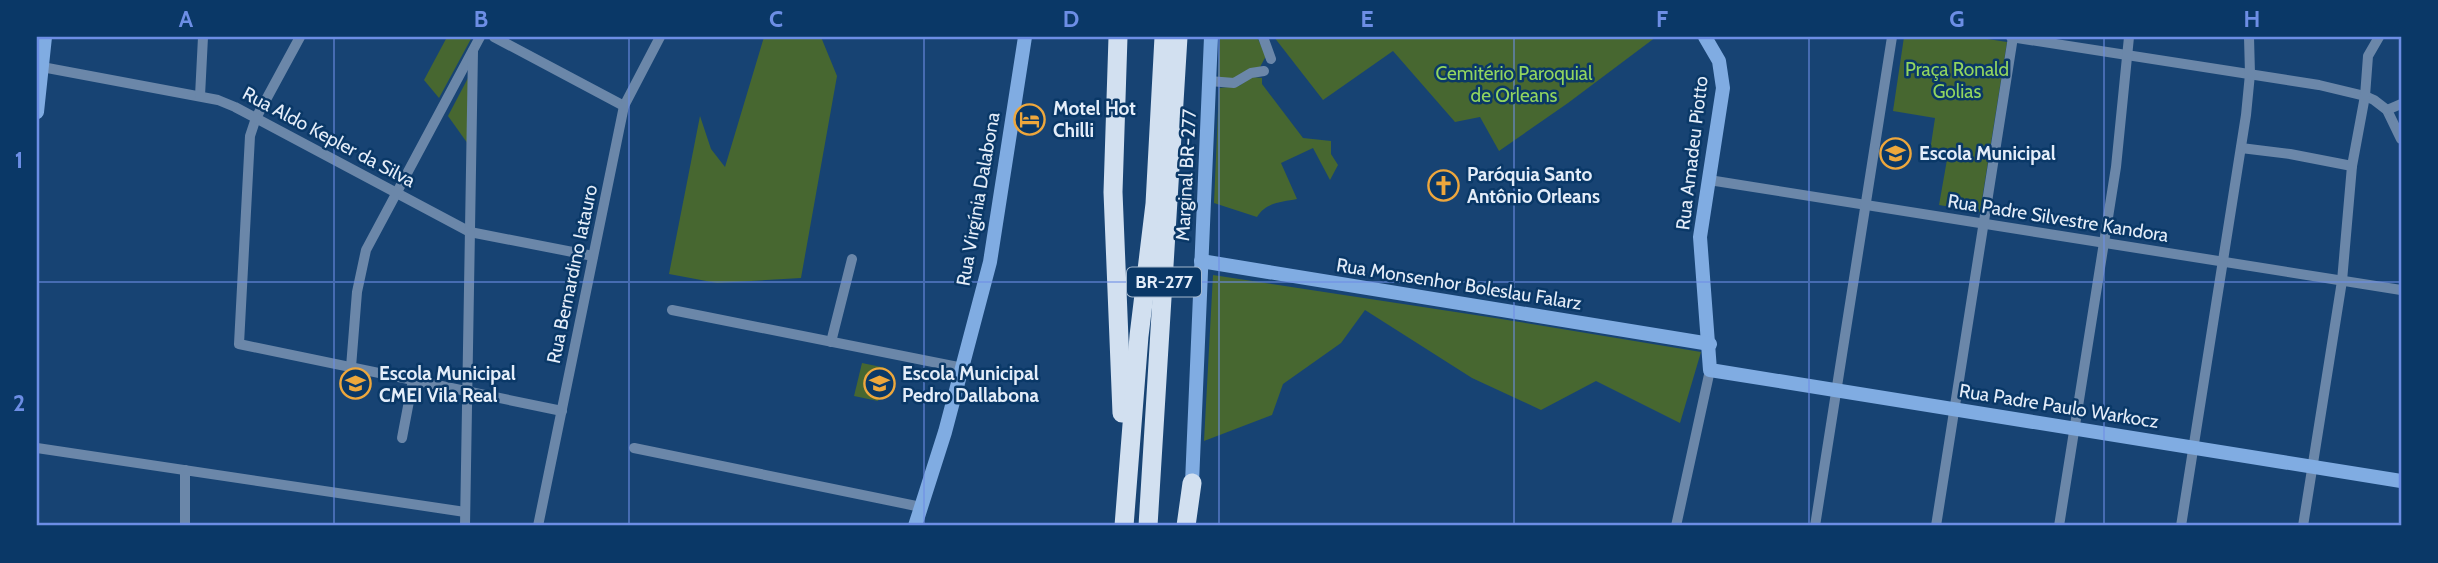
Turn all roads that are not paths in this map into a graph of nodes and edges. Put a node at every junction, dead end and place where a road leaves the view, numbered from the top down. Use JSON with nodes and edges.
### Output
{"nodes":[{"id":1,"x":45,"y":37,"type":"edge"},
{"id":2,"x":203,"y":37,"type":"edge"},
{"id":3,"x":300,"y":37,"type":"edge"},
{"id":4,"x":481,"y":37,"type":"edge"},
{"id":5,"x":494,"y":37,"type":"edge"},
{"id":6,"x":660,"y":37,"type":"edge"},
{"id":7,"x":1025,"y":37,"type":"edge"},
{"id":8,"x":1118,"y":37,"type":"edge"},
{"id":9,"x":1164,"y":37,"type":"edge"},
{"id":10,"x":1178,"y":37,"type":"edge"},
{"id":11,"x":1211,"y":37,"type":"edge"},
{"id":12,"x":1263,"y":37,"type":"edge"},
{"id":13,"x":1705,"y":37,"type":"edge"},
{"id":14,"x":1892,"y":37,"type":"edge"},
{"id":15,"x":2012,"y":37,"type":"edge"},
{"id":16,"x":2129,"y":37,"type":"edge"},
{"id":17,"x":2249,"y":37,"type":"edge"},
{"id":18,"x":2379,"y":37,"type":"edge"},
{"id":19,"x":473,"y":51,"type":"junction"},
{"id":20,"x":2127,"y":55,"type":"junction"},
{"id":21,"x":1271,"y":58,"type":"dead end"},
{"id":22,"x":42,"y":67,"type":"junction"},
{"id":23,"x":1264,"y":71,"type":"dead end"},
{"id":24,"x":2250,"y":74,"type":"junction"},
{"id":25,"x":1209,"y":81,"type":"junction"},
{"id":26,"x":200,"y":96,"type":"junction"},
{"id":27,"x":2365,"y":96,"type":"junction"},
{"id":28,"x":2401,"y":104,"type":"edge"},
{"id":29,"x":624,"y":106,"type":"junction"},
{"id":30,"x":2387,"y":110,"type":"junction"},
{"id":31,"x":37,"y":112,"type":"edge"},
{"id":32,"x":256,"y":118,"type":"junction"},
{"id":33,"x":2401,"y":139,"type":"edge"},
{"id":34,"x":2241,"y":148,"type":"junction"},
{"id":35,"x":2352,"y":166,"type":"junction"},
{"id":36,"x":1709,"y":180,"type":"junction"},
{"id":37,"x":396,"y":192,"type":"junction"},
{"id":38,"x":1866,"y":205,"type":"junction"},
{"id":39,"x":1984,"y":224,"type":"junction"},
{"id":40,"x":470,"y":232,"type":"junction"},
{"id":41,"x":2104,"y":243,"type":"junction"},
{"id":42,"x":593,"y":256,"type":"junction"},
{"id":43,"x":852,"y":259,"type":"dead end"},
{"id":44,"x":1201,"y":261,"type":"junction"},
{"id":45,"x":2223,"y":262,"type":"junction"},
{"id":46,"x":2342,"y":281,"type":"junction"},
{"id":47,"x":2401,"y":290,"type":"edge"},
{"id":48,"x":673,"y":310,"type":"dead end"},
{"id":49,"x":831,"y":342,"type":"junction"},
{"id":50,"x":1710,"y":344,"type":"junction"},
{"id":51,"x":351,"y":367,"type":"junction"},
{"id":52,"x":963,"y":368,"type":"junction"},
{"id":53,"x":1710,"y":370,"type":"junction"},
{"id":54,"x":414,"y":380,"type":"junction"},
{"id":55,"x":1837,"y":390,"type":"junction"},
{"id":56,"x":467,"y":391,"type":"junction"},
{"id":57,"x":1954,"y":409,"type":"junction"},
{"id":58,"x":562,"y":411,"type":"junction"},
{"id":59,"x":2075,"y":428,"type":"junction"},
{"id":60,"x":402,"y":438,"type":"dead end"},
{"id":61,"x":37,"y":447,"type":"edge"},
{"id":62,"x":2193,"y":447,"type":"junction"},
{"id":63,"x":634,"y":448,"type":"dead end"},
{"id":64,"x":2312,"y":466,"type":"junction"},
{"id":65,"x":185,"y":470,"type":"junction"},
{"id":66,"x":2401,"y":481,"type":"edge"},
{"id":67,"x":1192,"y":483,"type":"joint"},
{"id":68,"x":1126,"y":495,"type":"junction"},
{"id":69,"x":920,"y":507,"type":"junction"},
{"id":70,"x":465,"y":512,"type":"junction"},
{"id":71,"x":185,"y":526,"type":"edge"},
{"id":72,"x":465,"y":526,"type":"edge"},
{"id":73,"x":538,"y":526,"type":"edge"},
{"id":74,"x":915,"y":526,"type":"edge"},
{"id":75,"x":1124,"y":526,"type":"edge"},
{"id":76,"x":1148,"y":526,"type":"edge"},
{"id":77,"x":1186,"y":526,"type":"edge"},
{"id":78,"x":1676,"y":526,"type":"edge"},
{"id":79,"x":1815,"y":526,"type":"edge"},
{"id":80,"x":1936,"y":526,"type":"edge"},
{"id":81,"x":2059,"y":526,"type":"edge"},
{"id":82,"x":2181,"y":526,"type":"edge"},
{"id":83,"x":2303,"y":526,"type":"edge"}],
"edges":[{"from":1,"to":22,"type":"street"},
{"from":2,"to":26,"type":"street"},
{"from":3,"to":32,"type":"street"},
{"from":4,"to":19,"type":"street"},
{"from":5,"to":29,"type":"street"},
{"from":6,"to":29,"type":"street","name":"Rua Bernardino Iatauro"},
{"from":7,"to":52,"type":"street","name":"Rua Virgínia Dalabona"},
{"from":8,"to":68,"type":"highway"},
{"from":9,"to":68,"type":"highway","number":"BR-277"},
{"from":10,"to":76,"type":"highway","number":"BR-277"},
{"from":11,"to":25,"type":"street","name":"Marginal BR-277"},
{"from":12,"to":21,"type":"street"},
{"from":13,"to":36,"type":"street","name":"Rua Amadeu Piotto"},
{"from":14,"to":38,"type":"street"},
{"from":15,"to":20,"type":"street"},
{"from":15,"to":39,"type":"street"},
{"from":16,"to":20,"type":"street"},
{"from":17,"to":24,"type":"street"},
{"from":18,"to":27,"type":"street"},
{"from":19,"to":37,"type":"street"},
{"from":19,"to":40,"type":"street"},
{"from":20,"to":24,"type":"street"},
{"from":20,"to":41,"type":"street"},
{"from":22,"to":26,"type":"street","name":"Rua Aldo Kepler da Silva"},
{"from":22,"to":31,"type":"street"},
{"from":23,"to":25,"type":"street"},
{"from":24,"to":27,"type":"street"},
{"from":24,"to":34,"type":"street"},
{"from":25,"to":44,"type":"street","name":"Marginal BR-277"},
{"from":26,"to":32,"type":"street","name":"Rua Aldo Kepler da Silva"},
{"from":27,"to":30,"type":"street"},
{"from":27,"to":35,"type":"street"},
{"from":28,"to":30,"type":"street"},
{"from":29,"to":42,"type":"street","name":"Rua Bernardino Iatauro"},
{"from":30,"to":33,"type":"street"},
{"from":32,"to":37,"type":"street","name":"Rua Aldo Kepler da Silva"},
{"from":32,"to":51,"type":"street"},
{"from":34,"to":35,"type":"street"},
{"from":34,"to":45,"type":"street"},
{"from":35,"to":46,"type":"street"},
{"from":36,"to":38,"type":"street","name":"Rua Padre Silvestre Kandora"},
{"from":36,"to":50,"type":"street","name":"Rua Amadeu Piotto"},
{"from":37,"to":40,"type":"street","name":"Rua Aldo Kepler da Silva"},
{"from":37,"to":51,"type":"street"},
{"from":38,"to":39,"type":"street","name":"Rua Padre Silvestre Kandora"},
{"from":38,"to":55,"type":"street"},
{"from":39,"to":41,"type":"street","name":"Rua Padre Silvestre Kandora"},
{"from":39,"to":57,"type":"street"},
{"from":40,"to":42,"type":"street","name":"Rua Aldo Kepler da Silva"},
{"from":40,"to":56,"type":"street"},
{"from":41,"to":45,"type":"street","name":"Rua Padre Silvestre Kandora"},
{"from":41,"to":59,"type":"street"},
{"from":42,"to":58,"type":"street","name":"Rua Bernardino Iatauro"},
{"from":43,"to":49,"type":"street"},
{"from":44,"to":50,"type":"street","name":"Rua Monsenhor Boleslau Falarz"},
{"from":44,"to":67,"type":"street","name":"Marginal BR-277"},
{"from":45,"to":46,"type":"street","name":"Rua Padre Silvestre Kandora"},
{"from":45,"to":62,"type":"street"},
{"from":46,"to":47,"type":"street","name":"Rua Padre Silvestre Kandora"},
{"from":46,"to":64,"type":"street"},
{"from":48,"to":49,"type":"street"},
{"from":49,"to":52,"type":"street"},
{"from":50,"to":53,"type":"street","name":"Rua Amadeu Piotto"},
{"from":51,"to":54,"type":"street"},
{"from":52,"to":69,"type":"street","name":"Rua Virgínia Dalabona"},
{"from":53,"to":55,"type":"street","name":"Rua Padre Paulo Warkocz"},
{"from":53,"to":78,"type":"street","name":"Rua Amadeu Piotto"},
{"from":54,"to":56,"type":"street"},
{"from":54,"to":60,"type":"street"},
{"from":55,"to":57,"type":"street","name":"Rua Padre Paulo Warkocz"},
{"from":55,"to":79,"type":"street"},
{"from":56,"to":58,"type":"street"},
{"from":56,"to":70,"type":"street"},
{"from":57,"to":59,"type":"street","name":"Rua Padre Paulo Warkocz"},
{"from":57,"to":80,"type":"street"},
{"from":58,"to":73,"type":"street","name":"Rua Bernardino Iatauro"},
{"from":59,"to":62,"type":"street","name":"Rua Padre Paulo Warkocz"},
{"from":59,"to":81,"type":"street"},
{"from":61,"to":65,"type":"street"},
{"from":62,"to":64,"type":"street","name":"Rua Padre Paulo Warkocz"},
{"from":62,"to":82,"type":"street"},
{"from":63,"to":69,"type":"street"},
{"from":64,"to":66,"type":"street","name":"Rua Padre Paulo Warkocz"},
{"from":64,"to":83,"type":"street"},
{"from":65,"to":70,"type":"street"},
{"from":65,"to":71,"type":"street"},
{"from":67,"to":77,"type":"highway"},
{"from":68,"to":75,"type":"highway","number":"BR-277"},
{"from":69,"to":74,"type":"street","name":"Rua Virgínia Dalabona"},
{"from":70,"to":72,"type":"street"}]}
